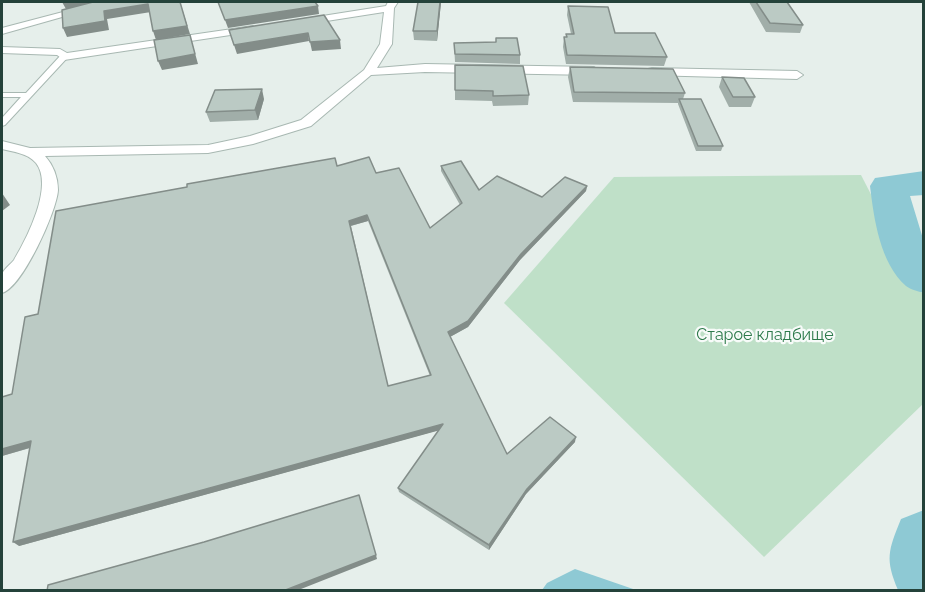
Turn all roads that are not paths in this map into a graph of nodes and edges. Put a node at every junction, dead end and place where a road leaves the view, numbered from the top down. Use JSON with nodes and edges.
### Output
{"nodes":[{"id":1,"x":110,"y":2,"type":"edge"},
{"id":2,"x":391,"y":5,"type":"edge"},
{"id":3,"x":284,"y":24,"type":"edge"},
{"id":4,"x":261,"y":28,"type":"edge"},
{"id":5,"x":2,"y":31,"type":"edge"},
{"id":6,"x":2,"y":50,"type":"edge"},
{"id":7,"x":64,"y":57,"type":"junction"},
{"id":8,"x":611,"y":71,"type":"edge"},
{"id":9,"x":368,"y":72,"type":"junction"},
{"id":10,"x":635,"y":72,"type":"edge"},
{"id":11,"x":797,"y":75,"type":"dead end"},
{"id":12,"x":2,"y":95,"type":"edge"},
{"id":13,"x":28,"y":95,"type":"junction"},
{"id":14,"x":2,"y":123,"type":"edge"},
{"id":15,"x":2,"y":145,"type":"edge"},
{"id":16,"x":30,"y":152,"type":"junction"},
{"id":17,"x":2,"y":287,"type":"edge"}],
"edges":[{"from":1,"to":5,"type":"street"},
{"from":2,"to":3,"type":"street"},
{"from":2,"to":9,"type":"street"},
{"from":4,"to":7,"type":"street"},
{"from":6,"to":7,"type":"street"},
{"from":7,"to":13,"type":"lane"},
{"from":8,"to":9,"type":"street"},
{"from":9,"to":16,"type":"street"},
{"from":10,"to":11,"type":"street"},
{"from":12,"to":13,"type":"lane"},
{"from":13,"to":14,"type":"lane"},
{"from":15,"to":16,"type":"street"},
{"from":16,"to":17,"type":"street"}]}
